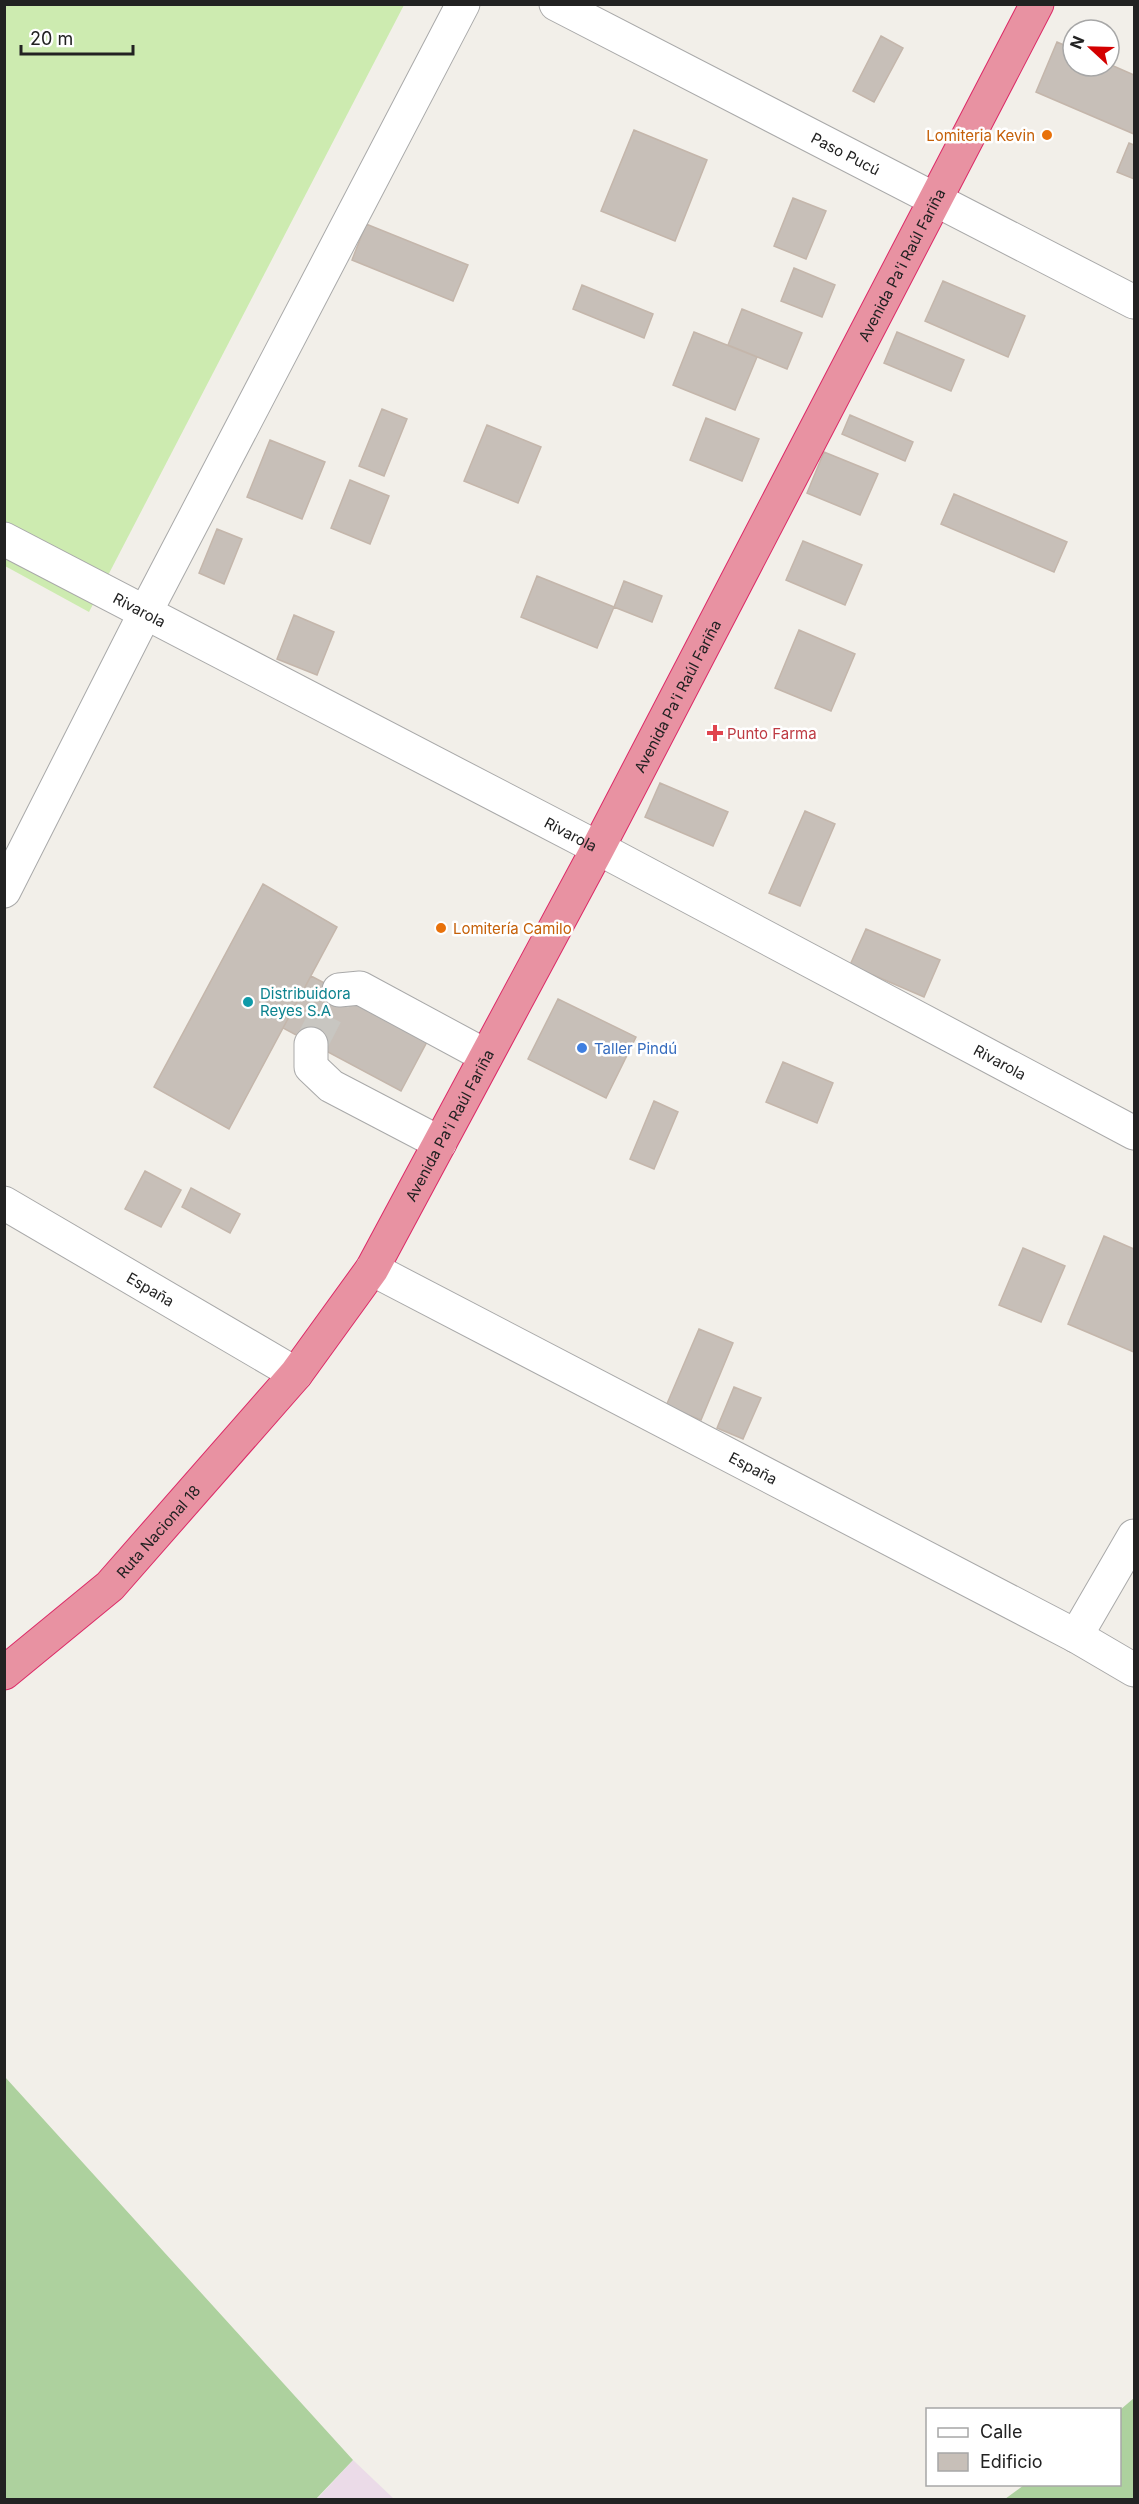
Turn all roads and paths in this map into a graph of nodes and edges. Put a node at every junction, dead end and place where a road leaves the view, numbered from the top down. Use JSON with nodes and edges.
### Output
{"nodes":[{"id":1,"x":463,"y":4,"type":"edge"},
{"id":2,"x":556,"y":4,"type":"edge"},
{"id":3,"x":1037,"y":4,"type":"edge"},
{"id":4,"x":935,"y":200,"type":"junction"},
{"id":5,"x":1134,"y":302,"type":"edge"},
{"id":6,"x":4,"y":539,"type":"edge"},
{"id":7,"x":145,"y":613,"type":"junction"},
{"id":8,"x":598,"y":848,"type":"junction"},
{"id":9,"x":4,"y":891,"type":"edge"},
{"id":10,"x":339,"y":990,"type":"dead end"},
{"id":11,"x":311,"y":1044,"type":"tunnel mouth"},
{"id":12,"x":486,"y":1056,"type":"junction"},
{"id":13,"x":1134,"y":1133,"type":"edge"},
{"id":14,"x":440,"y":1143,"type":"junction"},
{"id":15,"x":4,"y":1203,"type":"edge"},
{"id":16,"x":372,"y":1269,"type":"junction"},
{"id":17,"x":296,"y":1374,"type":"junction"},
{"id":18,"x":1134,"y":1536,"type":"edge"},
{"id":19,"x":1076,"y":1636,"type":"junction"},
{"id":20,"x":1134,"y":1670,"type":"edge"},
{"id":21,"x":4,"y":1673,"type":"edge"}],
"edges":[{"from":1,"to":7,"type":"street"},
{"from":2,"to":4,"type":"street","name":"Paso Pucú"},
{"from":3,"to":4,"type":"highway","name":"Avenida Pa'i Raúl Fariña"},
{"from":4,"to":5,"type":"street","name":"Paso Pucú"},
{"from":4,"to":8,"type":"highway","name":"Avenida Pa'i Raúl Fariña"},
{"from":6,"to":7,"type":"street","name":"Rivarola"},
{"from":7,"to":8,"type":"street","name":"Rivarola"},
{"from":7,"to":9,"type":"street"},
{"from":8,"to":12,"type":"highway","name":"Avenida Pa'i Raúl Fariña"},
{"from":8,"to":13,"type":"street","name":"Rivarola"},
{"from":10,"to":12,"type":"street"},
{"from":11,"to":14,"type":"street"},
{"from":12,"to":14,"type":"highway","name":"Avenida Pa'i Raúl Fariña"},
{"from":14,"to":16,"type":"highway","name":"Avenida Pa'i Raúl Fariña"},
{"from":15,"to":17,"type":"street","name":"España"},
{"from":16,"to":17,"type":"highway","name":"Avenida Pa'i Raúl Fariña"},
{"from":16,"to":19,"type":"street","name":"España"},
{"from":17,"to":21,"type":"highway","name":"Ruta Nacional 18"},
{"from":18,"to":19,"type":"street"},
{"from":19,"to":20,"type":"street","name":"España"}]}
